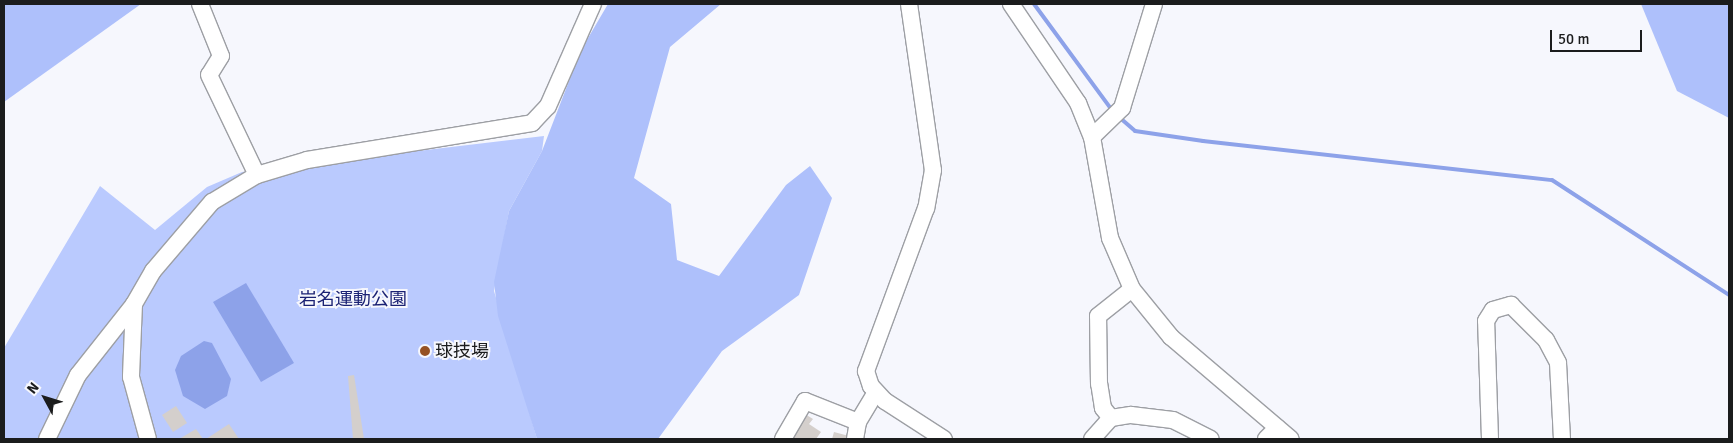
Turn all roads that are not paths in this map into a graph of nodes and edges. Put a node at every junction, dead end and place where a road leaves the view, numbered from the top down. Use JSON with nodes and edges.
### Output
{"nodes":[{"id":1,"x":200,"y":4,"type":"edge"},
{"id":2,"x":593,"y":4,"type":"edge"},
{"id":3,"x":909,"y":4,"type":"edge"},
{"id":4,"x":1011,"y":4,"type":"edge"},
{"id":5,"x":1154,"y":4,"type":"edge"},
{"id":6,"x":1092,"y":137,"type":"junction"},
{"id":7,"x":257,"y":175,"type":"junction"},
{"id":8,"x":1132,"y":289,"type":"junction"},
{"id":9,"x":134,"y":304,"type":"junction"},
{"id":10,"x":876,"y":392,"type":"junction"},
{"id":11,"x":1111,"y":418,"type":"junction"},
{"id":12,"x":858,"y":422,"type":"junction"},
{"id":13,"x":1272,"y":433,"type":"edge"},
{"id":14,"x":145,"y":438,"type":"edge"},
{"id":15,"x":47,"y":439,"type":"edge"},
{"id":16,"x":783,"y":439,"type":"edge"},
{"id":17,"x":855,"y":439,"type":"edge"},
{"id":18,"x":944,"y":439,"type":"edge"},
{"id":19,"x":1092,"y":439,"type":"edge"},
{"id":20,"x":1211,"y":439,"type":"edge"},
{"id":21,"x":1291,"y":439,"type":"edge"},
{"id":22,"x":1490,"y":439,"type":"edge"},
{"id":23,"x":1562,"y":439,"type":"edge"}],
"edges":[{"from":1,"to":7,"type":"street"},
{"from":2,"to":7,"type":"street"},
{"from":3,"to":10,"type":"street"},
{"from":4,"to":6,"type":"street"},
{"from":5,"to":6,"type":"street"},
{"from":6,"to":8,"type":"street"},
{"from":7,"to":9,"type":"street"},
{"from":8,"to":11,"type":"street"},
{"from":8,"to":13,"type":"street"},
{"from":9,"to":14,"type":"street"},
{"from":9,"to":15,"type":"street"},
{"from":10,"to":12,"type":"street"},
{"from":10,"to":18,"type":"street"},
{"from":11,"to":19,"type":"street"},
{"from":11,"to":20,"type":"street"},
{"from":12,"to":16,"type":"street"},
{"from":12,"to":17,"type":"street"},
{"from":13,"to":21,"type":"street"},
{"from":22,"to":23,"type":"street"}]}
